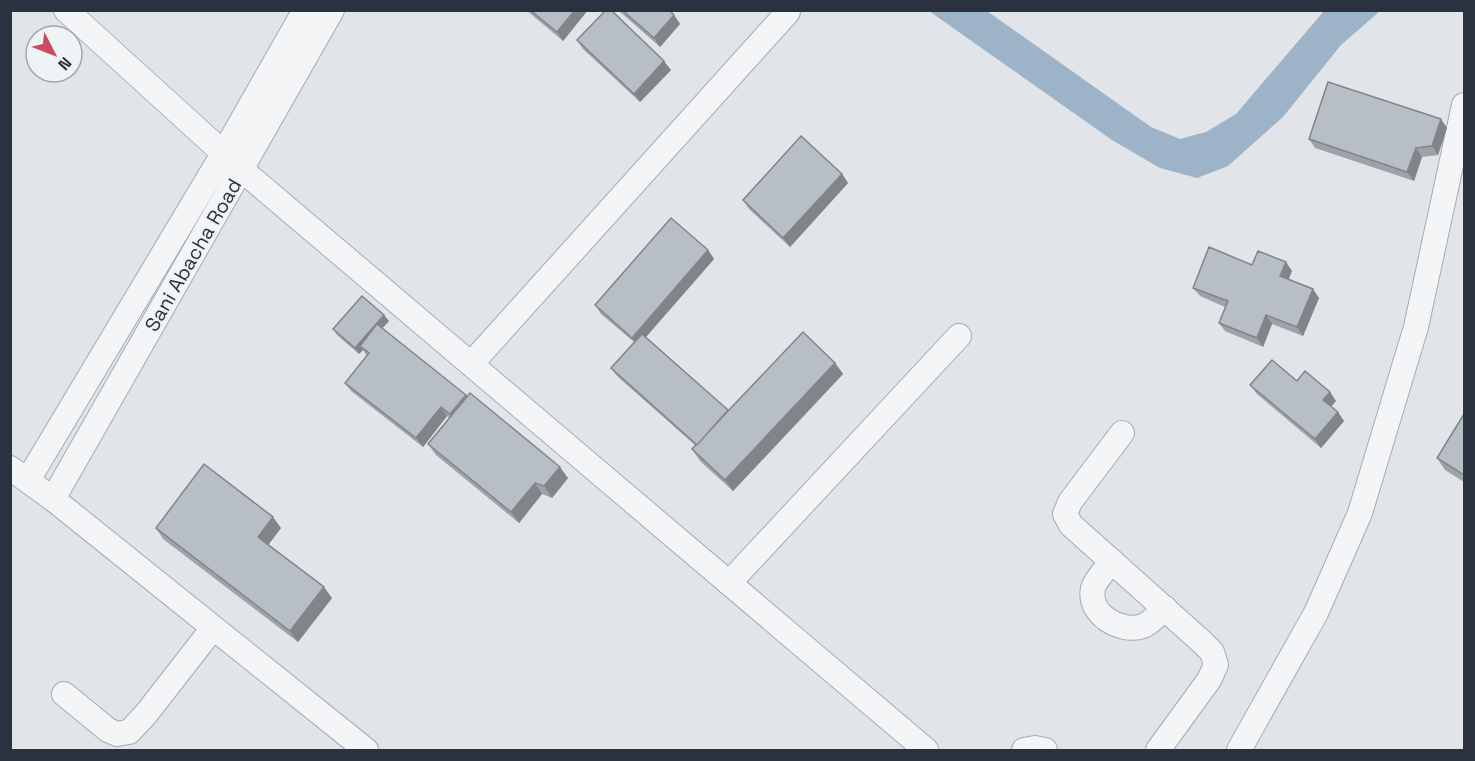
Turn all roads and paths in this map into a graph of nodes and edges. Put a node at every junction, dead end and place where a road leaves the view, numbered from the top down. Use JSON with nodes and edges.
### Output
{"nodes":[{"id":1,"x":66,"y":10,"type":"edge"},
{"id":2,"x":304,"y":10,"type":"edge"},
{"id":3,"x":332,"y":10,"type":"edge"},
{"id":4,"x":788,"y":12,"type":"dead end"},
{"id":5,"x":1464,"y":105,"type":"edge"},
{"id":6,"x":223,"y":154,"type":"junction"},
{"id":7,"x":242,"y":170,"type":"junction"},
{"id":8,"x":959,"y":336,"type":"dead end"},
{"id":9,"x":471,"y":364,"type":"junction"},
{"id":10,"x":1122,"y":433,"type":"dead end"},
{"id":11,"x":19,"y":474,"type":"edge"},
{"id":12,"x":53,"y":499,"type":"junction"},
{"id":13,"x":1112,"y":561,"type":"junction"},
{"id":14,"x":729,"y":583,"type":"junction"},
{"id":15,"x":1165,"y":608,"type":"junction"},
{"id":16,"x":213,"y":628,"type":"junction"},
{"id":17,"x":64,"y":694,"type":"dead end"},
{"id":18,"x":366,"y":750,"type":"edge"},
{"id":19,"x":926,"y":750,"type":"edge"},
{"id":20,"x":1024,"y":750,"type":"edge"},
{"id":21,"x":1045,"y":750,"type":"edge"},
{"id":22,"x":1158,"y":750,"type":"edge"},
{"id":23,"x":1239,"y":750,"type":"edge"}],
"edges":[{"from":1,"to":6,"type":"street"},
{"from":2,"to":6,"type":"street","name":"Sani Abacha Road"},
{"from":3,"to":7,"type":"street","name":"Sani Abacha Road"},
{"from":4,"to":9,"type":"street"},
{"from":5,"to":23,"type":"street"},
{"from":6,"to":7,"type":"street"},
{"from":6,"to":11,"type":"street","name":"Sani Abacha Road"},
{"from":7,"to":9,"type":"street"},
{"from":7,"to":12,"type":"street","name":"Sani Abacha Road"},
{"from":8,"to":14,"type":"street"},
{"from":9,"to":14,"type":"street"},
{"from":10,"to":13,"type":"street"},
{"from":11,"to":12,"type":"street"},
{"from":12,"to":16,"type":"street"},
{"from":13,"to":15,"type":"street"},
{"from":13,"to":15,"type":"street"},
{"from":14,"to":19,"type":"street"},
{"from":15,"to":22,"type":"street"},
{"from":16,"to":17,"type":"street"},
{"from":16,"to":18,"type":"street"},
{"from":20,"to":21,"type":"street"}]}
